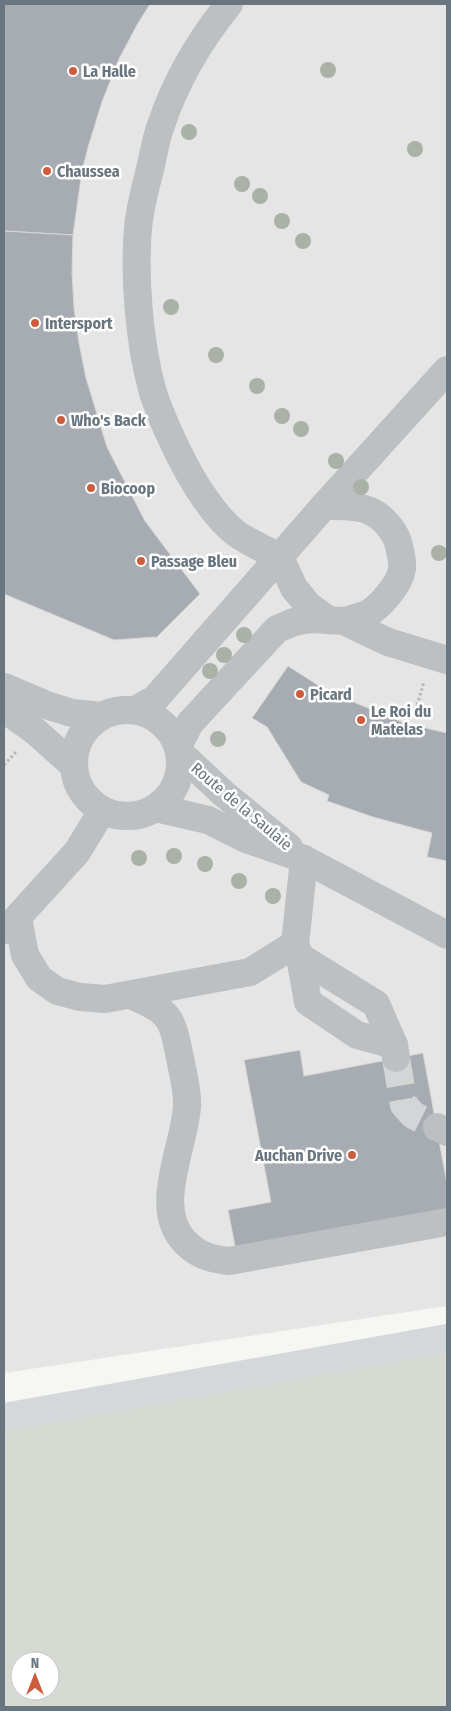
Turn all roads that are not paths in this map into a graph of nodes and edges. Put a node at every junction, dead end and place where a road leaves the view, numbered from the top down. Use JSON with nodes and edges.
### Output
{"nodes":[{"id":1,"x":229,"y":4,"type":"edge"},
{"id":2,"x":447,"y":370,"type":"edge"},
{"id":3,"x":324,"y":506,"type":"junction"},
{"id":4,"x":280,"y":557,"type":"junction"},
{"id":5,"x":336,"y":620,"type":"junction"},
{"id":6,"x":447,"y":660,"type":"edge"},
{"id":7,"x":4,"y":687,"type":"edge"},
{"id":8,"x":4,"y":709,"type":"edge"},
{"id":9,"x":135,"y":710,"type":"junction"},
{"id":10,"x":102,"y":716,"type":"junction"},
{"id":11,"x":179,"y":749,"type":"junction"},
{"id":12,"x":73,"y":765,"type":"junction"},
{"id":13,"x":156,"y":808,"type":"junction"},
{"id":14,"x":102,"y":811,"type":"junction"},
{"id":15,"x":304,"y":859,"type":"junction"},
{"id":16,"x":11,"y":925,"type":"edge"},
{"id":17,"x":447,"y":935,"type":"edge"},
{"id":18,"x":298,"y":951,"type":"junction"},
{"id":19,"x":130,"y":995,"type":"junction"},
{"id":20,"x":447,"y":1222,"type":"edge"},
{"id":21,"x":447,"y":1338,"type":"edge"},
{"id":22,"x":4,"y":1417,"type":"edge"}],
"edges":[{"from":1,"to":4,"type":"street"},
{"from":2,"to":3,"type":"street"},
{"from":3,"to":4,"type":"street"},
{"from":3,"to":5,"type":"street"},
{"from":4,"to":5,"type":"street"},
{"from":4,"to":9,"type":"street"},
{"from":5,"to":6,"type":"street"},
{"from":5,"to":11,"type":"street"},
{"from":7,"to":10,"type":"street"},
{"from":8,"to":12,"type":"street"},
{"from":9,"to":10,"type":"street"},
{"from":9,"to":11,"type":"street"},
{"from":10,"to":12,"type":"street"},
{"from":11,"to":13,"type":"street"},
{"from":11,"to":15,"type":"street","name":"Route de la Saulaie"},
{"from":12,"to":14,"type":"street"},
{"from":13,"to":14,"type":"street"},
{"from":13,"to":15,"type":"street","name":"Route de la Saulaie"},
{"from":14,"to":16,"type":"street"},
{"from":15,"to":17,"type":"street","name":"Route de la Saulaie"},
{"from":15,"to":18,"type":"street"},
{"from":16,"to":19,"type":"street"},
{"from":18,"to":18,"type":"street"},
{"from":18,"to":19,"type":"street"},
{"from":19,"to":20,"type":"street"},
{"from":21,"to":22,"type":"highway"}]}
